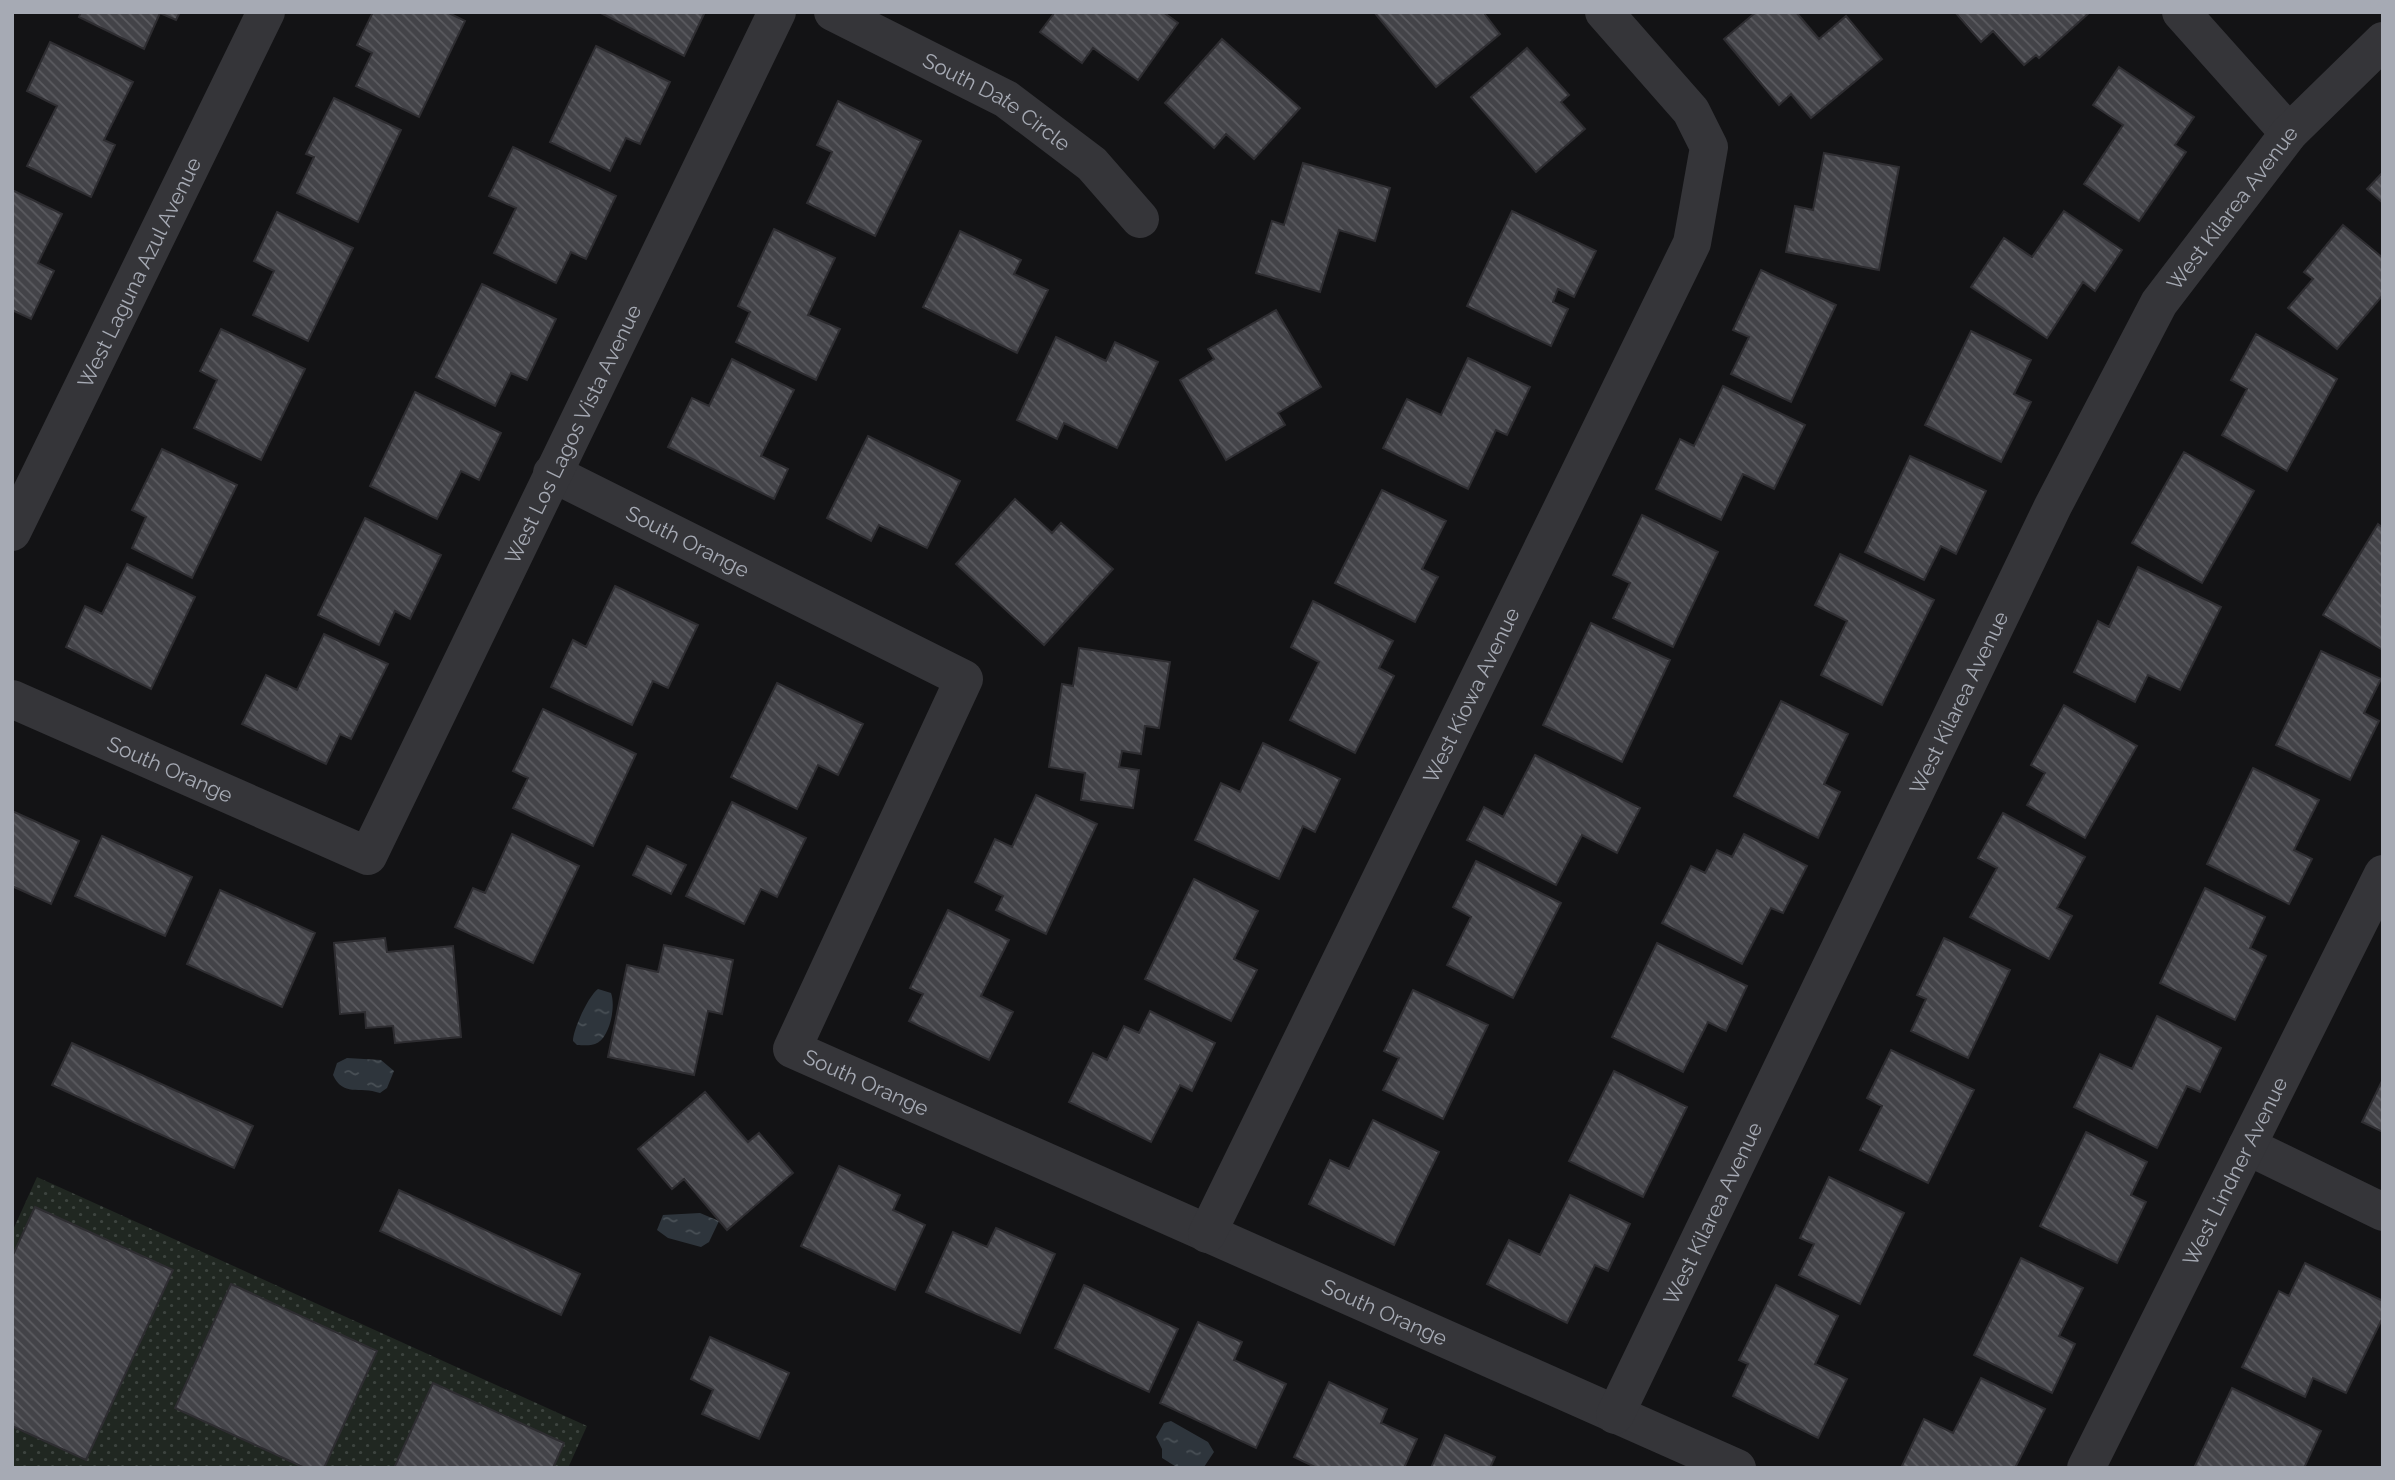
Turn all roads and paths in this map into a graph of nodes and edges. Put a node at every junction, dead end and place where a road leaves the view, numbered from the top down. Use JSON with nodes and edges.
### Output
{"nodes":[{"id":1,"x":266,"y":12,"type":"edge"},
{"id":2,"x":777,"y":12,"type":"edge"},
{"id":3,"x":833,"y":12,"type":"edge"},
{"id":4,"x":1604,"y":12,"type":"edge"},
{"id":5,"x":2181,"y":12,"type":"edge"},
{"id":6,"x":2383,"y":41,"type":"edge"},
{"id":7,"x":2289,"y":133,"type":"junction"},
{"id":8,"x":1139,"y":219,"type":"dead end"},
{"id":9,"x":552,"y":473,"type":"junction"},
{"id":10,"x":12,"y":532,"type":"edge"},
{"id":11,"x":12,"y":699,"type":"edge"},
{"id":12,"x":368,"y":856,"type":"joint"},
{"id":13,"x":2383,"y":874,"type":"edge"},
{"id":14,"x":2247,"y":1146,"type":"junction"},
{"id":15,"x":2383,"y":1212,"type":"edge"},
{"id":16,"x":1207,"y":1234,"type":"junction"},
{"id":17,"x":1615,"y":1415,"type":"junction"},
{"id":18,"x":1737,"y":1468,"type":"edge"},
{"id":19,"x":2086,"y":1468,"type":"edge"}],
"edges":[{"from":1,"to":10,"type":"street","name":"West Laguna Azul Avenue"},
{"from":2,"to":9,"type":"street","name":"West Los Lagos Vista Avenue"},
{"from":3,"to":8,"type":"street","name":"South Date Circle"},
{"from":4,"to":16,"type":"street","name":"West Kiowa Avenue"},
{"from":5,"to":7,"type":"street"},
{"from":6,"to":7,"type":"street","name":"West Kilarea Avenue"},
{"from":7,"to":17,"type":"street","name":"West Kilarea Avenue"},
{"from":9,"to":12,"type":"street","name":"West Los Lagos Vista Avenue"},
{"from":9,"to":16,"type":"street","name":"South Orange"},
{"from":11,"to":12,"type":"street","name":"South Orange"},
{"from":13,"to":14,"type":"street","name":"West Lindner Avenue"},
{"from":14,"to":15,"type":"street"},
{"from":14,"to":19,"type":"street","name":"West Lindner Avenue"},
{"from":16,"to":17,"type":"street","name":"South Orange"},
{"from":17,"to":18,"type":"street","name":"South Orange"}]}
